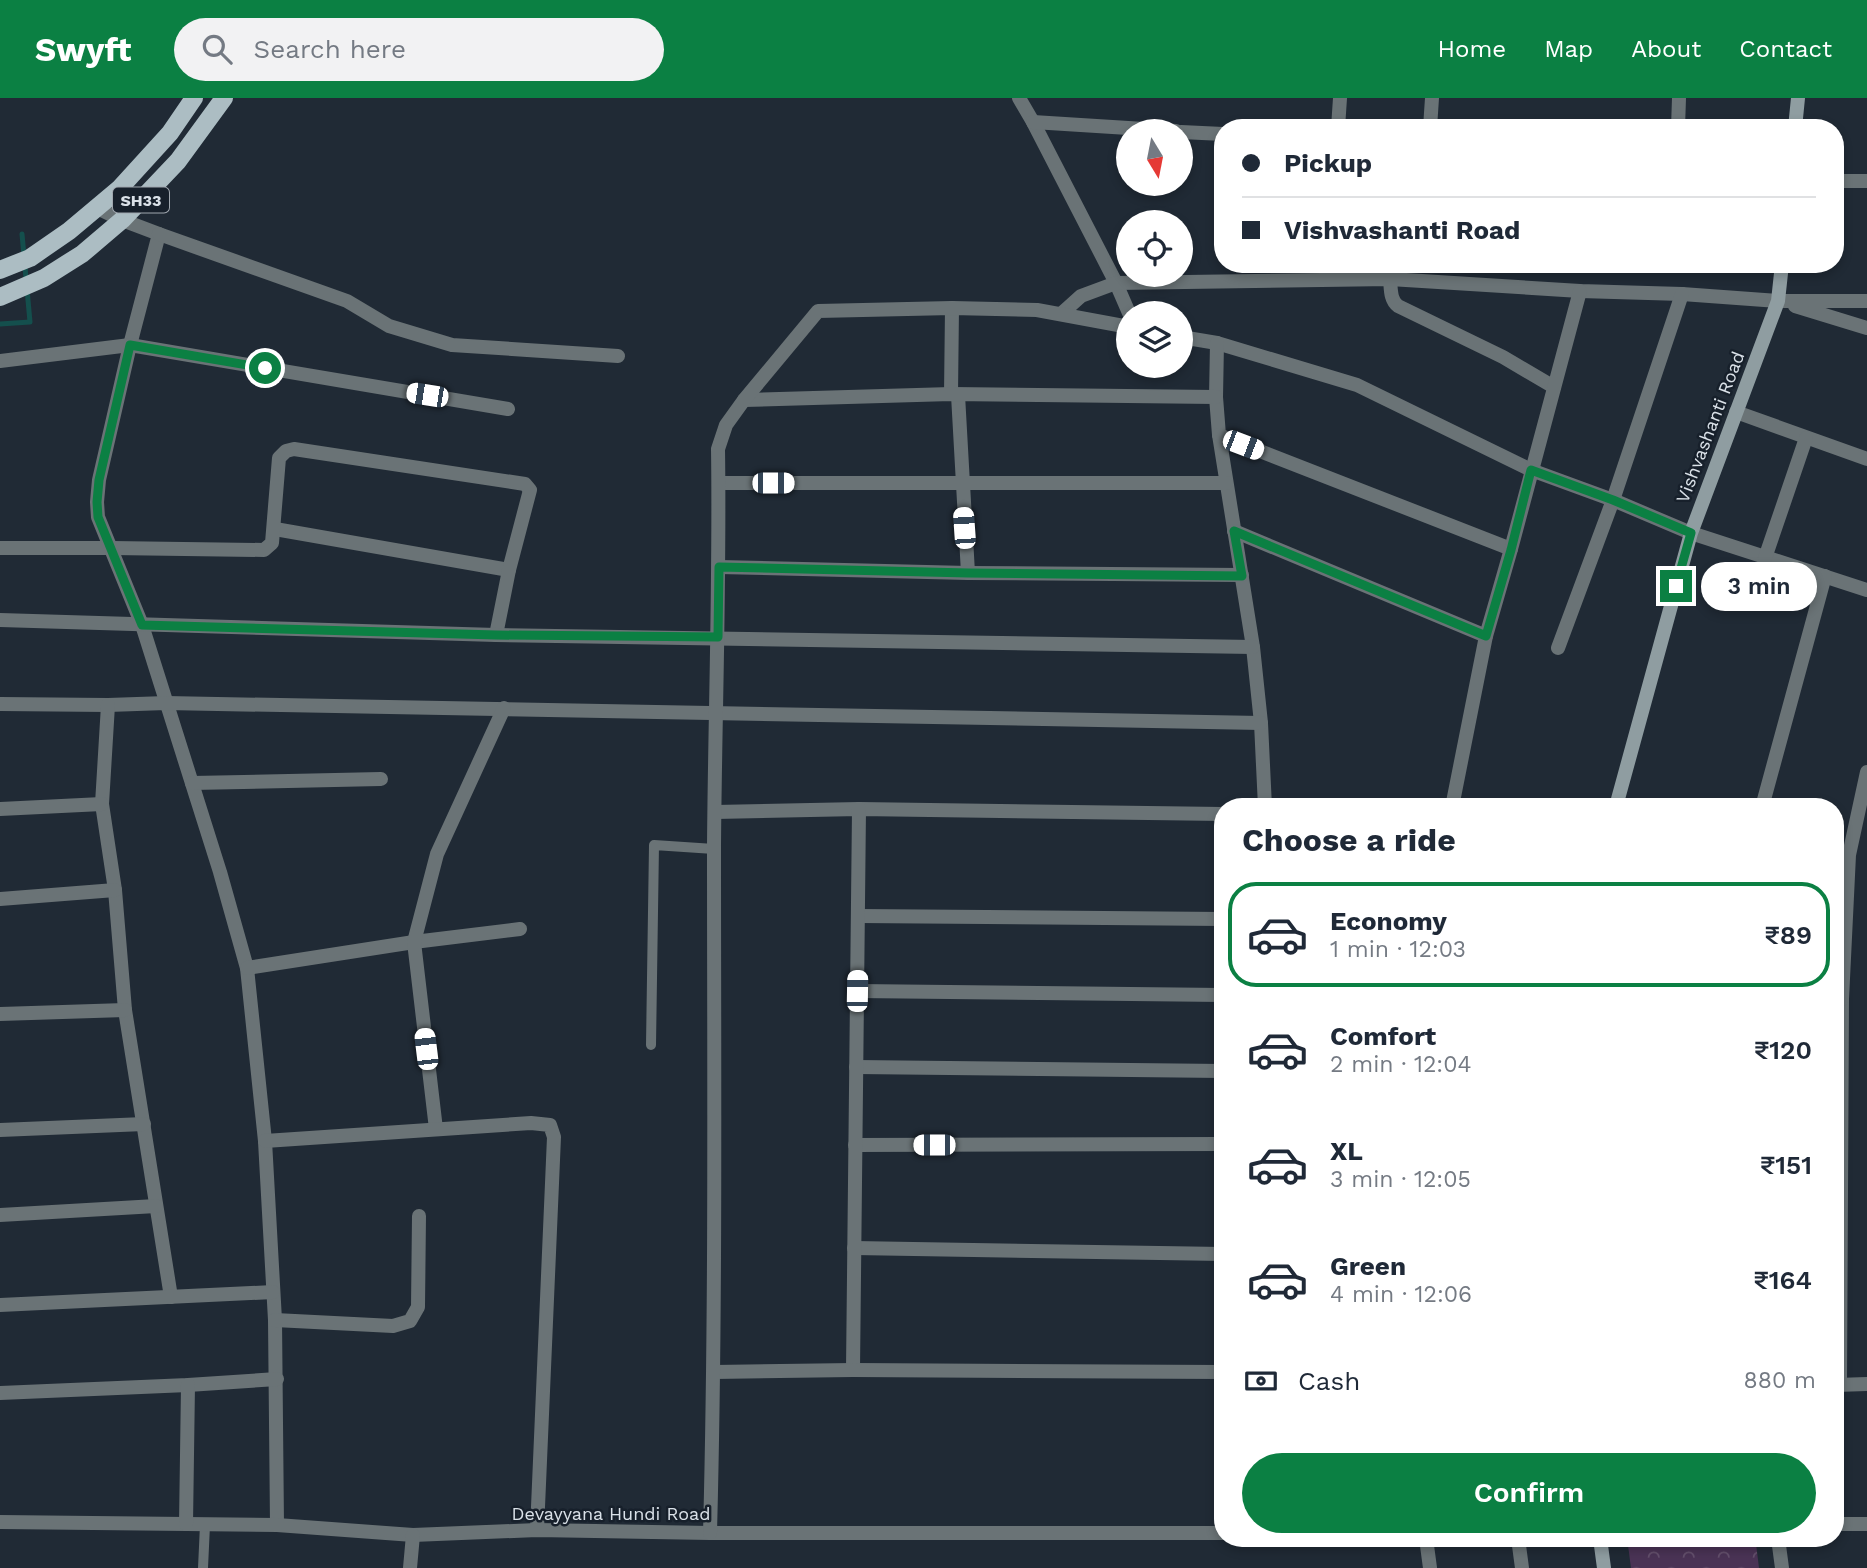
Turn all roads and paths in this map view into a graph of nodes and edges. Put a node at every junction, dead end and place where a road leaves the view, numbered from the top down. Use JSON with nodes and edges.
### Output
{"nodes":[{"id":1,"x":194,"y":98,"type":"edge"},
{"id":2,"x":224,"y":98,"type":"edge"},
{"id":3,"x":1019,"y":98,"type":"edge"},
{"id":4,"x":1340,"y":98,"type":"edge"},
{"id":5,"x":1432,"y":98,"type":"edge"},
{"id":6,"x":1679,"y":98,"type":"edge"},
{"id":7,"x":1798,"y":98,"type":"edge"},
{"id":8,"x":1339,"y":119,"type":"edge"},
{"id":9,"x":1431,"y":119,"type":"edge"},
{"id":10,"x":1678,"y":119,"type":"edge"},
{"id":11,"x":1797,"y":119,"type":"edge"},
{"id":12,"x":1033,"y":122,"type":"junction"},
{"id":13,"x":1116,"y":127,"type":"edge"},
{"id":14,"x":1194,"y":133,"type":"edge"},
{"id":15,"x":1214,"y":134,"type":"edge"},
{"id":16,"x":1844,"y":181,"type":"edge"},
{"id":17,"x":1867,"y":181,"type":"edge"},
{"id":18,"x":96,"y":208,"type":"junction"},
{"id":19,"x":122,"y":220,"type":"junction"},
{"id":20,"x":159,"y":234,"type":"junction"},
{"id":21,"x":14,"y":264,"type":"edge"},
{"id":22,"x":1781,"y":273,"type":"edge"},
{"id":23,"x":1390,"y":279,"type":"junction"},
{"id":24,"x":1193,"y":282,"type":"edge"},
{"id":25,"x":1116,"y":283,"type":"joint"},
{"id":26,"x":1580,"y":291,"type":"junction"},
{"id":27,"x":1682,"y":294,"type":"junction"},
{"id":28,"x":0,"y":297,"type":"edge"},
{"id":29,"x":1778,"y":301,"type":"junction"},
{"id":30,"x":1867,"y":301,"type":"edge"},
{"id":31,"x":952,"y":308,"type":"junction"},
{"id":32,"x":1061,"y":314,"type":"junction"},
{"id":33,"x":1116,"y":325,"type":"edge"},
{"id":34,"x":1867,"y":328,"type":"edge"},
{"id":35,"x":1193,"y":339,"type":"edge"},
{"id":36,"x":1217,"y":343,"type":"junction"},
{"id":37,"x":130,"y":345,"type":"junction"},
{"id":38,"x":618,"y":356,"type":"dead end"},
{"id":39,"x":0,"y":361,"type":"edge"},
{"id":40,"x":1554,"y":387,"type":"junction"},
{"id":41,"x":955,"y":394,"type":"junction"},
{"id":42,"x":1216,"y":397,"type":"junction"},
{"id":43,"x":744,"y":400,"type":"junction"},
{"id":44,"x":508,"y":409,"type":"dead end"},
{"id":45,"x":1736,"y":412,"type":"junction"},
{"id":46,"x":1219,"y":435,"type":"junction"},
{"id":47,"x":1806,"y":438,"type":"junction"},
{"id":48,"x":1867,"y":459,"type":"edge"},
{"id":49,"x":1531,"y":470,"type":"junction"},
{"id":50,"x":719,"y":483,"type":"junction"},
{"id":51,"x":961,"y":483,"type":"junction"},
{"id":52,"x":1226,"y":483,"type":"junction"},
{"id":53,"x":1613,"y":500,"type":"junction"},
{"id":54,"x":275,"y":529,"type":"junction"},
{"id":55,"x":1234,"y":531,"type":"junction"},
{"id":56,"x":1691,"y":533,"type":"junction"},
{"id":57,"x":0,"y":548,"type":"edge"},
{"id":58,"x":112,"y":548,"type":"junction"},
{"id":59,"x":1511,"y":550,"type":"junction"},
{"id":60,"x":1765,"y":558,"type":"junction"},
{"id":61,"x":719,"y":567,"type":"junction"},
{"id":62,"x":509,"y":570,"type":"junction"},
{"id":63,"x":968,"y":573,"type":"junction"},
{"id":64,"x":1242,"y":576,"type":"junction"},
{"id":65,"x":1825,"y":576,"type":"junction"},
{"id":66,"x":1867,"y":590,"type":"edge"},
{"id":67,"x":0,"y":620,"type":"edge"},
{"id":68,"x":142,"y":625,"type":"junction"},
{"id":69,"x":496,"y":635,"type":"junction"},
{"id":70,"x":1486,"y":636,"type":"junction"},
{"id":71,"x":718,"y":637,"type":"junction"},
{"id":72,"x":1253,"y":648,"type":"junction"},
{"id":73,"x":1558,"y":648,"type":"dead end"},
{"id":74,"x":166,"y":702,"type":"junction"},
{"id":75,"x":0,"y":704,"type":"edge"},
{"id":76,"x":108,"y":705,"type":"junction"},
{"id":77,"x":504,"y":708,"type":"junction"},
{"id":78,"x":717,"y":713,"type":"junction"},
{"id":79,"x":1261,"y":723,"type":"junction"},
{"id":80,"x":1867,"y":772,"type":"edge"},
{"id":81,"x":381,"y":779,"type":"dead end"},
{"id":82,"x":192,"y":783,"type":"junction"},
{"id":83,"x":1265,"y":798,"type":"edge"},
{"id":84,"x":1453,"y":798,"type":"edge"},
{"id":85,"x":1619,"y":798,"type":"edge"},
{"id":86,"x":1764,"y":798,"type":"edge"},
{"id":87,"x":102,"y":804,"type":"junction"},
{"id":88,"x":0,"y":809,"type":"edge"},
{"id":89,"x":859,"y":809,"type":"junction"},
{"id":90,"x":715,"y":812,"type":"junction"},
{"id":91,"x":1214,"y":814,"type":"edge"},
{"id":92,"x":714,"y":849,"type":"junction"},
{"id":93,"x":115,"y":890,"type":"junction"},
{"id":94,"x":0,"y":899,"type":"edge"},
{"id":95,"x":858,"y":916,"type":"junction"},
{"id":96,"x":1214,"y":919,"type":"edge"},
{"id":97,"x":1844,"y":927,"type":"edge"},
{"id":98,"x":520,"y":929,"type":"dead end"},
{"id":99,"x":414,"y":942,"type":"junction"},
{"id":100,"x":247,"y":968,"type":"junction"},
{"id":101,"x":857,"y":991,"type":"junction"},
{"id":102,"x":1214,"y":995,"type":"edge"},
{"id":103,"x":125,"y":1010,"type":"junction"},
{"id":104,"x":0,"y":1014,"type":"edge"},
{"id":105,"x":651,"y":1045,"type":"dead end"},
{"id":106,"x":856,"y":1067,"type":"junction"},
{"id":107,"x":1214,"y":1071,"type":"edge"},
{"id":108,"x":144,"y":1124,"type":"junction"},
{"id":109,"x":436,"y":1129,"type":"junction"},
{"id":110,"x":0,"y":1130,"type":"edge"},
{"id":111,"x":265,"y":1142,"type":"junction"},
{"id":112,"x":1214,"y":1144,"type":"edge"},
{"id":113,"x":855,"y":1145,"type":"junction"},
{"id":114,"x":156,"y":1206,"type":"junction"},
{"id":115,"x":0,"y":1215,"type":"edge"},
{"id":116,"x":419,"y":1216,"type":"dead end"},
{"id":117,"x":854,"y":1248,"type":"junction"},
{"id":118,"x":1214,"y":1254,"type":"edge"},
{"id":119,"x":273,"y":1292,"type":"junction"},
{"id":120,"x":171,"y":1297,"type":"junction"},
{"id":121,"x":0,"y":1305,"type":"edge"},
{"id":122,"x":275,"y":1320,"type":"junction"},
{"id":123,"x":853,"y":1370,"type":"junction"},
{"id":124,"x":1214,"y":1372,"type":"edge"},
{"id":125,"x":714,"y":1373,"type":"junction"},
{"id":126,"x":276,"y":1379,"type":"junction"},
{"id":127,"x":1867,"y":1384,"type":"edge"},
{"id":128,"x":188,"y":1385,"type":"junction"},
{"id":129,"x":1844,"y":1385,"type":"edge"},
{"id":130,"x":0,"y":1393,"type":"edge"},
{"id":131,"x":0,"y":1522,"type":"edge"},
{"id":132,"x":186,"y":1524,"type":"junction"},
{"id":133,"x":1844,"y":1524,"type":"edge"},
{"id":134,"x":1867,"y":1524,"type":"edge"},
{"id":135,"x":205,"y":1525,"type":"junction"},
{"id":136,"x":277,"y":1525,"type":"junction"},
{"id":137,"x":537,"y":1530,"type":"junction"},
{"id":138,"x":710,"y":1533,"type":"junction"},
{"id":139,"x":1214,"y":1533,"type":"edge"},
{"id":140,"x":413,"y":1535,"type":"junction"},
{"id":141,"x":1427,"y":1547,"type":"edge"},
{"id":142,"x":1519,"y":1547,"type":"edge"},
{"id":143,"x":1602,"y":1547,"type":"edge"},
{"id":144,"x":1779,"y":1547,"type":"edge"},
{"id":145,"x":203,"y":1568,"type":"edge"},
{"id":146,"x":410,"y":1568,"type":"edge"},
{"id":147,"x":1430,"y":1568,"type":"edge"},
{"id":148,"x":1522,"y":1568,"type":"edge"},
{"id":149,"x":1604,"y":1568,"type":"edge"},
{"id":150,"x":1782,"y":1568,"type":"edge"}],
"edges":[{"from":1,"to":18,"type":"main road"},
{"from":2,"to":19,"type":"main road","number":"SH33"},
{"from":3,"to":12,"type":"street"},
{"from":4,"to":8,"type":"street"},
{"from":5,"to":9,"type":"street"},
{"from":6,"to":10,"type":"street"},
{"from":7,"to":11,"type":"street"},
{"from":12,"to":13,"type":"street"},
{"from":12,"to":25,"type":"street"},
{"from":14,"to":15,"type":"street"},
{"from":16,"to":17,"type":"street"},
{"from":18,"to":19,"type":"street"},
{"from":18,"to":21,"type":"main road"},
{"from":19,"to":20,"type":"street"},
{"from":19,"to":28,"type":"main road","number":"SH33"},
{"from":20,"to":37,"type":"street"},
{"from":20,"to":38,"type":"street"},
{"from":22,"to":29,"type":"street","name":"Vishvashanti Road"},
{"from":23,"to":24,"type":"street"},
{"from":23,"to":26,"type":"street"},
{"from":23,"to":40,"type":"street"},
{"from":25,"to":32,"type":"street"},
{"from":26,"to":27,"type":"street"},
{"from":26,"to":40,"type":"street"},
{"from":27,"to":29,"type":"street"},
{"from":27,"to":53,"type":"street"},
{"from":29,"to":30,"type":"street"},
{"from":29,"to":34,"type":"street"},
{"from":29,"to":45,"type":"street","name":"Vishvashanti Road"},
{"from":31,"to":32,"type":"street"},
{"from":31,"to":41,"type":"street"},
{"from":31,"to":43,"type":"street"},
{"from":32,"to":33,"type":"street"},
{"from":35,"to":36,"type":"street"},
{"from":36,"to":42,"type":"street"},
{"from":36,"to":49,"type":"street"},
{"from":37,"to":39,"type":"street"},
{"from":37,"to":44,"type":"street"},
{"from":37,"to":58,"type":"street"},
{"from":40,"to":49,"type":"street"},
{"from":41,"to":42,"type":"street"},
{"from":41,"to":43,"type":"street"},
{"from":41,"to":51,"type":"street"},
{"from":42,"to":46,"type":"street"},
{"from":43,"to":50,"type":"street"},
{"from":45,"to":47,"type":"street"},
{"from":45,"to":56,"type":"street","name":"Vishvashanti Road"},
{"from":46,"to":52,"type":"street"},
{"from":46,"to":59,"type":"street"},
{"from":47,"to":48,"type":"street"},
{"from":47,"to":60,"type":"street"},
{"from":49,"to":53,"type":"street"},
{"from":49,"to":59,"type":"street"},
{"from":50,"to":51,"type":"street"},
{"from":50,"to":61,"type":"street"},
{"from":51,"to":52,"type":"street"},
{"from":51,"to":63,"type":"street"},
{"from":52,"to":55,"type":"street"},
{"from":53,"to":56,"type":"street"},
{"from":53,"to":73,"type":"street"},
{"from":54,"to":58,"type":"street"},
{"from":54,"to":62,"type":"street"},
{"from":54,"to":62,"type":"street"},
{"from":55,"to":64,"type":"street"},
{"from":55,"to":70,"type":"street"},
{"from":56,"to":60,"type":"street"},
{"from":56,"to":85,"type":"street","name":"Vishvashanti Road"},
{"from":57,"to":58,"type":"street"},
{"from":58,"to":68,"type":"street"},
{"from":59,"to":70,"type":"street"},
{"from":60,"to":65,"type":"street"},
{"from":61,"to":63,"type":"street"},
{"from":61,"to":71,"type":"street"},
{"from":62,"to":69,"type":"street"},
{"from":63,"to":64,"type":"street"},
{"from":64,"to":72,"type":"street"},
{"from":65,"to":66,"type":"street"},
{"from":65,"to":86,"type":"street"},
{"from":67,"to":68,"type":"street"},
{"from":68,"to":69,"type":"street"},
{"from":68,"to":74,"type":"street"},
{"from":69,"to":71,"type":"street"},
{"from":70,"to":84,"type":"street"},
{"from":71,"to":72,"type":"street"},
{"from":71,"to":78,"type":"street"},
{"from":72,"to":79,"type":"street"},
{"from":74,"to":76,"type":"street"},
{"from":74,"to":77,"type":"street"},
{"from":74,"to":82,"type":"street"},
{"from":75,"to":76,"type":"street"},
{"from":76,"to":87,"type":"street"},
{"from":77,"to":78,"type":"street"},
{"from":77,"to":99,"type":"street"},
{"from":78,"to":79,"type":"street"},
{"from":78,"to":90,"type":"street"},
{"from":79,"to":83,"type":"street"},
{"from":80,"to":97,"type":"street"},
{"from":81,"to":82,"type":"street"},
{"from":82,"to":100,"type":"street"},
{"from":87,"to":88,"type":"street"},
{"from":87,"to":93,"type":"street"},
{"from":89,"to":90,"type":"street"},
{"from":89,"to":91,"type":"street"},
{"from":89,"to":95,"type":"street"},
{"from":90,"to":92,"type":"street"},
{"from":92,"to":105,"type":"lane"},
{"from":92,"to":125,"type":"street"},
{"from":93,"to":94,"type":"street"},
{"from":93,"to":103,"type":"street"},
{"from":95,"to":96,"type":"street"},
{"from":95,"to":101,"type":"street"},
{"from":98,"to":99,"type":"street"},
{"from":99,"to":100,"type":"street"},
{"from":99,"to":109,"type":"street"},
{"from":100,"to":111,"type":"street"},
{"from":101,"to":102,"type":"street"},
{"from":101,"to":106,"type":"street"},
{"from":103,"to":104,"type":"street"},
{"from":103,"to":108,"type":"street"},
{"from":106,"to":107,"type":"street"},
{"from":106,"to":113,"type":"street"},
{"from":108,"to":110,"type":"street"},
{"from":108,"to":114,"type":"street"},
{"from":109,"to":111,"type":"street"},
{"from":109,"to":137,"type":"street"},
{"from":111,"to":119,"type":"street"},
{"from":112,"to":113,"type":"street"},
{"from":113,"to":117,"type":"street"},
{"from":114,"to":115,"type":"street"},
{"from":114,"to":120,"type":"street"},
{"from":116,"to":122,"type":"street"},
{"from":117,"to":118,"type":"street"},
{"from":117,"to":123,"type":"street"},
{"from":119,"to":120,"type":"street"},
{"from":119,"to":122,"type":"street"},
{"from":120,"to":121,"type":"street"},
{"from":122,"to":126,"type":"street"},
{"from":123,"to":124,"type":"street"},
{"from":123,"to":125,"type":"street"},
{"from":125,"to":138,"type":"street"},
{"from":126,"to":128,"type":"street"},
{"from":126,"to":136,"type":"street"},
{"from":127,"to":129,"type":"street"},
{"from":128,"to":130,"type":"street"},
{"from":128,"to":132,"type":"street"},
{"from":131,"to":132,"type":"street","name":"Devayyana Hundi Road"},
{"from":132,"to":135,"type":"street","name":"Devayyana Hundi Road"},
{"from":133,"to":134,"type":"street"},
{"from":135,"to":136,"type":"street","name":"Devayyana Hundi Road"},
{"from":135,"to":145,"type":"lane"},
{"from":136,"to":140,"type":"street","name":"Devayyana Hundi Road"},
{"from":137,"to":138,"type":"street","name":"Devayyana Hundi Road"},
{"from":137,"to":140,"type":"street","name":"Devayyana Hundi Road"},
{"from":138,"to":139,"type":"street","name":"Devayyana Hundi Road"},
{"from":140,"to":146,"type":"street"},
{"from":141,"to":147,"type":"street"},
{"from":142,"to":148,"type":"street"},
{"from":143,"to":149,"type":"street"},
{"from":144,"to":150,"type":"street"}]}
